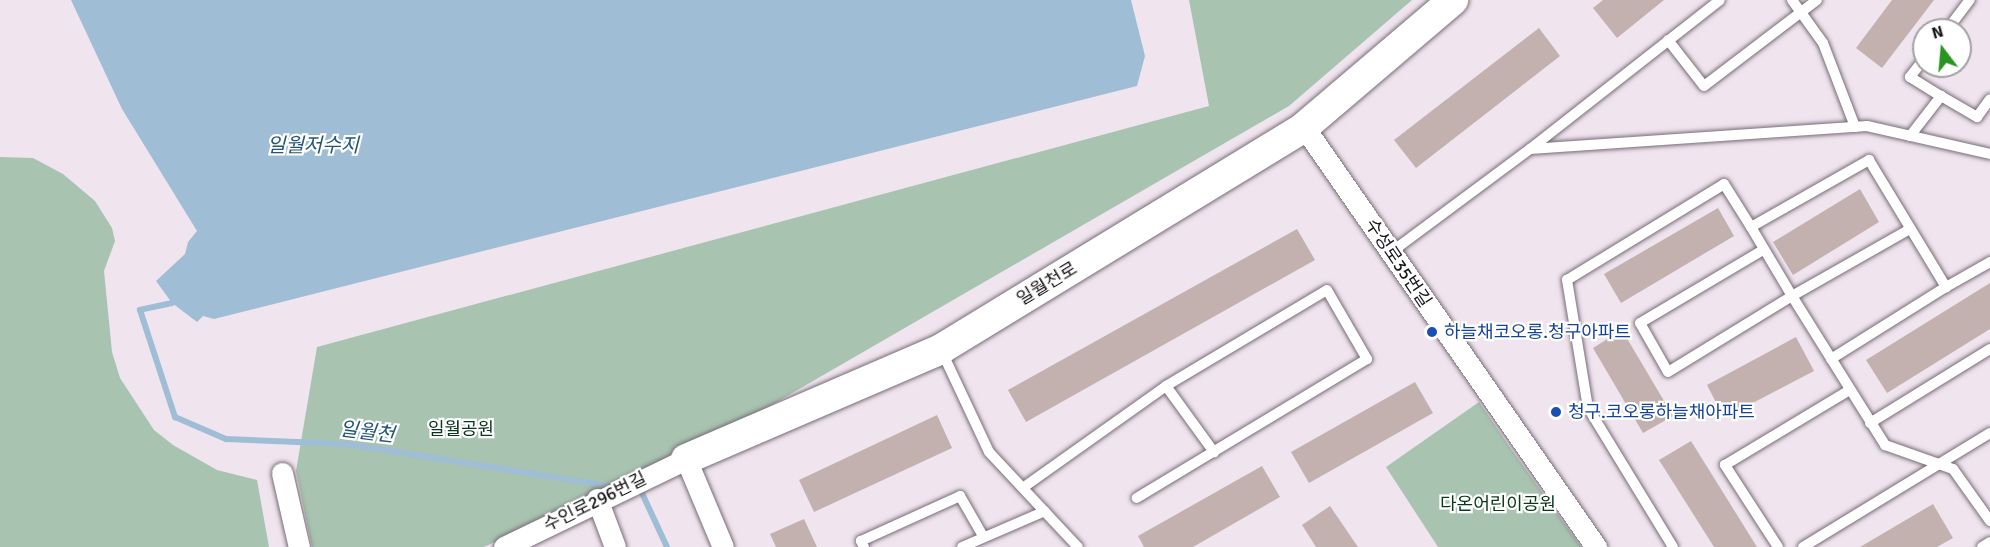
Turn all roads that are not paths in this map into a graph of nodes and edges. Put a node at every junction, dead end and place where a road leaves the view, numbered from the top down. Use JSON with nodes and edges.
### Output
{"nodes":[{"id":1,"x":1453,"y":0,"type":"edge"},
{"id":2,"x":1720,"y":0,"type":"edge"},
{"id":3,"x":1792,"y":0,"type":"edge"},
{"id":4,"x":1817,"y":0,"type":"edge"},
{"id":5,"x":1970,"y":0,"type":"edge"},
{"id":6,"x":1802,"y":12,"type":"junction"},
{"id":7,"x":1956,"y":18,"type":"edge"},
{"id":8,"x":1668,"y":40,"type":"junction"},
{"id":9,"x":1912,"y":74,"type":"edge"},
{"id":10,"x":1941,"y":96,"type":"junction"},
{"id":11,"x":1990,"y":99,"type":"edge"},
{"id":12,"x":1304,"y":127,"type":"junction"},
{"id":13,"x":1855,"y":127,"type":"junction"},
{"id":14,"x":1910,"y":136,"type":"junction"},
{"id":15,"x":1530,"y":149,"type":"junction"},
{"id":16,"x":1990,"y":154,"type":"edge"},
{"id":17,"x":1751,"y":227,"type":"junction"},
{"id":18,"x":1910,"y":229,"type":"junction"},
{"id":19,"x":1763,"y":250,"type":"junction"},
{"id":20,"x":1390,"y":253,"type":"junction"},
{"id":21,"x":1990,"y":262,"type":"edge"},
{"id":22,"x":1946,"y":287,"type":"junction"},
{"id":23,"x":1792,"y":296,"type":"junction"},
{"id":24,"x":941,"y":349,"type":"junction"},
{"id":25,"x":1990,"y":349,"type":"edge"},
{"id":26,"x":1831,"y":359,"type":"junction"},
{"id":27,"x":1166,"y":386,"type":"junction"},
{"id":28,"x":1850,"y":390,"type":"junction"},
{"id":29,"x":1870,"y":423,"type":"junction"},
{"id":30,"x":1990,"y":433,"type":"edge"},
{"id":31,"x":1214,"y":452,"type":"junction"},
{"id":32,"x":686,"y":459,"type":"junction"},
{"id":33,"x":1939,"y":464,"type":"junction"},
{"id":34,"x":282,"y":473,"type":"dead end"},
{"id":35,"x":1024,"y":487,"type":"junction"},
{"id":36,"x":1137,"y":498,"type":"dead end"},
{"id":37,"x":597,"y":499,"type":"junction"},
{"id":38,"x":1045,"y":511,"type":"junction"},
{"id":39,"x":1990,"y":520,"type":"edge"},
{"id":40,"x":983,"y":537,"type":"junction"},
{"id":41,"x":1990,"y":542,"type":"edge"},
{"id":42,"x":299,"y":547,"type":"edge"},
{"id":43,"x":504,"y":547,"type":"edge"},
{"id":44,"x":615,"y":547,"type":"edge"},
{"id":45,"x":723,"y":547,"type":"edge"},
{"id":46,"x":864,"y":547,"type":"edge"},
{"id":47,"x":962,"y":547,"type":"edge"},
{"id":48,"x":1078,"y":547,"type":"edge"},
{"id":49,"x":1596,"y":547,"type":"edge"},
{"id":50,"x":1672,"y":547,"type":"edge"},
{"id":51,"x":1778,"y":547,"type":"edge"},
{"id":52,"x":1803,"y":547,"type":"edge"},
{"id":53,"x":1982,"y":547,"type":"edge"}],
"edges":[{"from":1,"to":12,"type":"street","name":"일월천로"},
{"from":2,"to":8,"type":"lane"},
{"from":3,"to":6,"type":"lane"},
{"from":4,"to":6,"type":"lane"},
{"from":5,"to":7,"type":"lane"},
{"from":6,"to":8,"type":"lane"},
{"from":6,"to":13,"type":"lane"},
{"from":8,"to":15,"type":"lane"},
{"from":9,"to":10,"type":"lane"},
{"from":10,"to":11,"type":"lane"},
{"from":10,"to":14,"type":"lane"},
{"from":12,"to":20,"type":"street","name":"수성로35번길"},
{"from":12,"to":24,"type":"street","name":"일월천로"},
{"from":13,"to":14,"type":"lane"},
{"from":13,"to":15,"type":"lane"},
{"from":14,"to":16,"type":"lane"},
{"from":15,"to":20,"type":"lane"},
{"from":17,"to":18,"type":"lane"},
{"from":17,"to":19,"type":"lane"},
{"from":17,"to":50,"type":"lane"},
{"from":18,"to":22,"type":"lane"},
{"from":18,"to":23,"type":"lane"},
{"from":19,"to":23,"type":"lane"},
{"from":19,"to":23,"type":"lane"},
{"from":20,"to":49,"type":"street","name":"수성로35번길"},
{"from":21,"to":22,"type":"lane"},
{"from":22,"to":26,"type":"lane"},
{"from":23,"to":26,"type":"lane"},
{"from":24,"to":32,"type":"street","name":"일월천로"},
{"from":24,"to":35,"type":"lane"},
{"from":25,"to":29,"type":"lane"},
{"from":26,"to":28,"type":"lane"},
{"from":27,"to":31,"type":"lane"},
{"from":27,"to":31,"type":"lane"},
{"from":27,"to":35,"type":"lane"},
{"from":28,"to":29,"type":"lane"},
{"from":28,"to":51,"type":"lane"},
{"from":29,"to":33,"type":"lane"},
{"from":30,"to":33,"type":"lane"},
{"from":31,"to":36,"type":"lane"},
{"from":32,"to":37,"type":"street","name":"수인로296번길"},
{"from":32,"to":45,"type":"street"},
{"from":33,"to":39,"type":"lane"},
{"from":33,"to":52,"type":"lane"},
{"from":34,"to":42,"type":"street"},
{"from":35,"to":38,"type":"lane"},
{"from":37,"to":43,"type":"street","name":"수인로296번길"},
{"from":37,"to":44,"type":"street"},
{"from":38,"to":40,"type":"lane"},
{"from":38,"to":48,"type":"lane"},
{"from":40,"to":46,"type":"lane"},
{"from":40,"to":47,"type":"lane"},
{"from":41,"to":53,"type":"lane"}]}
